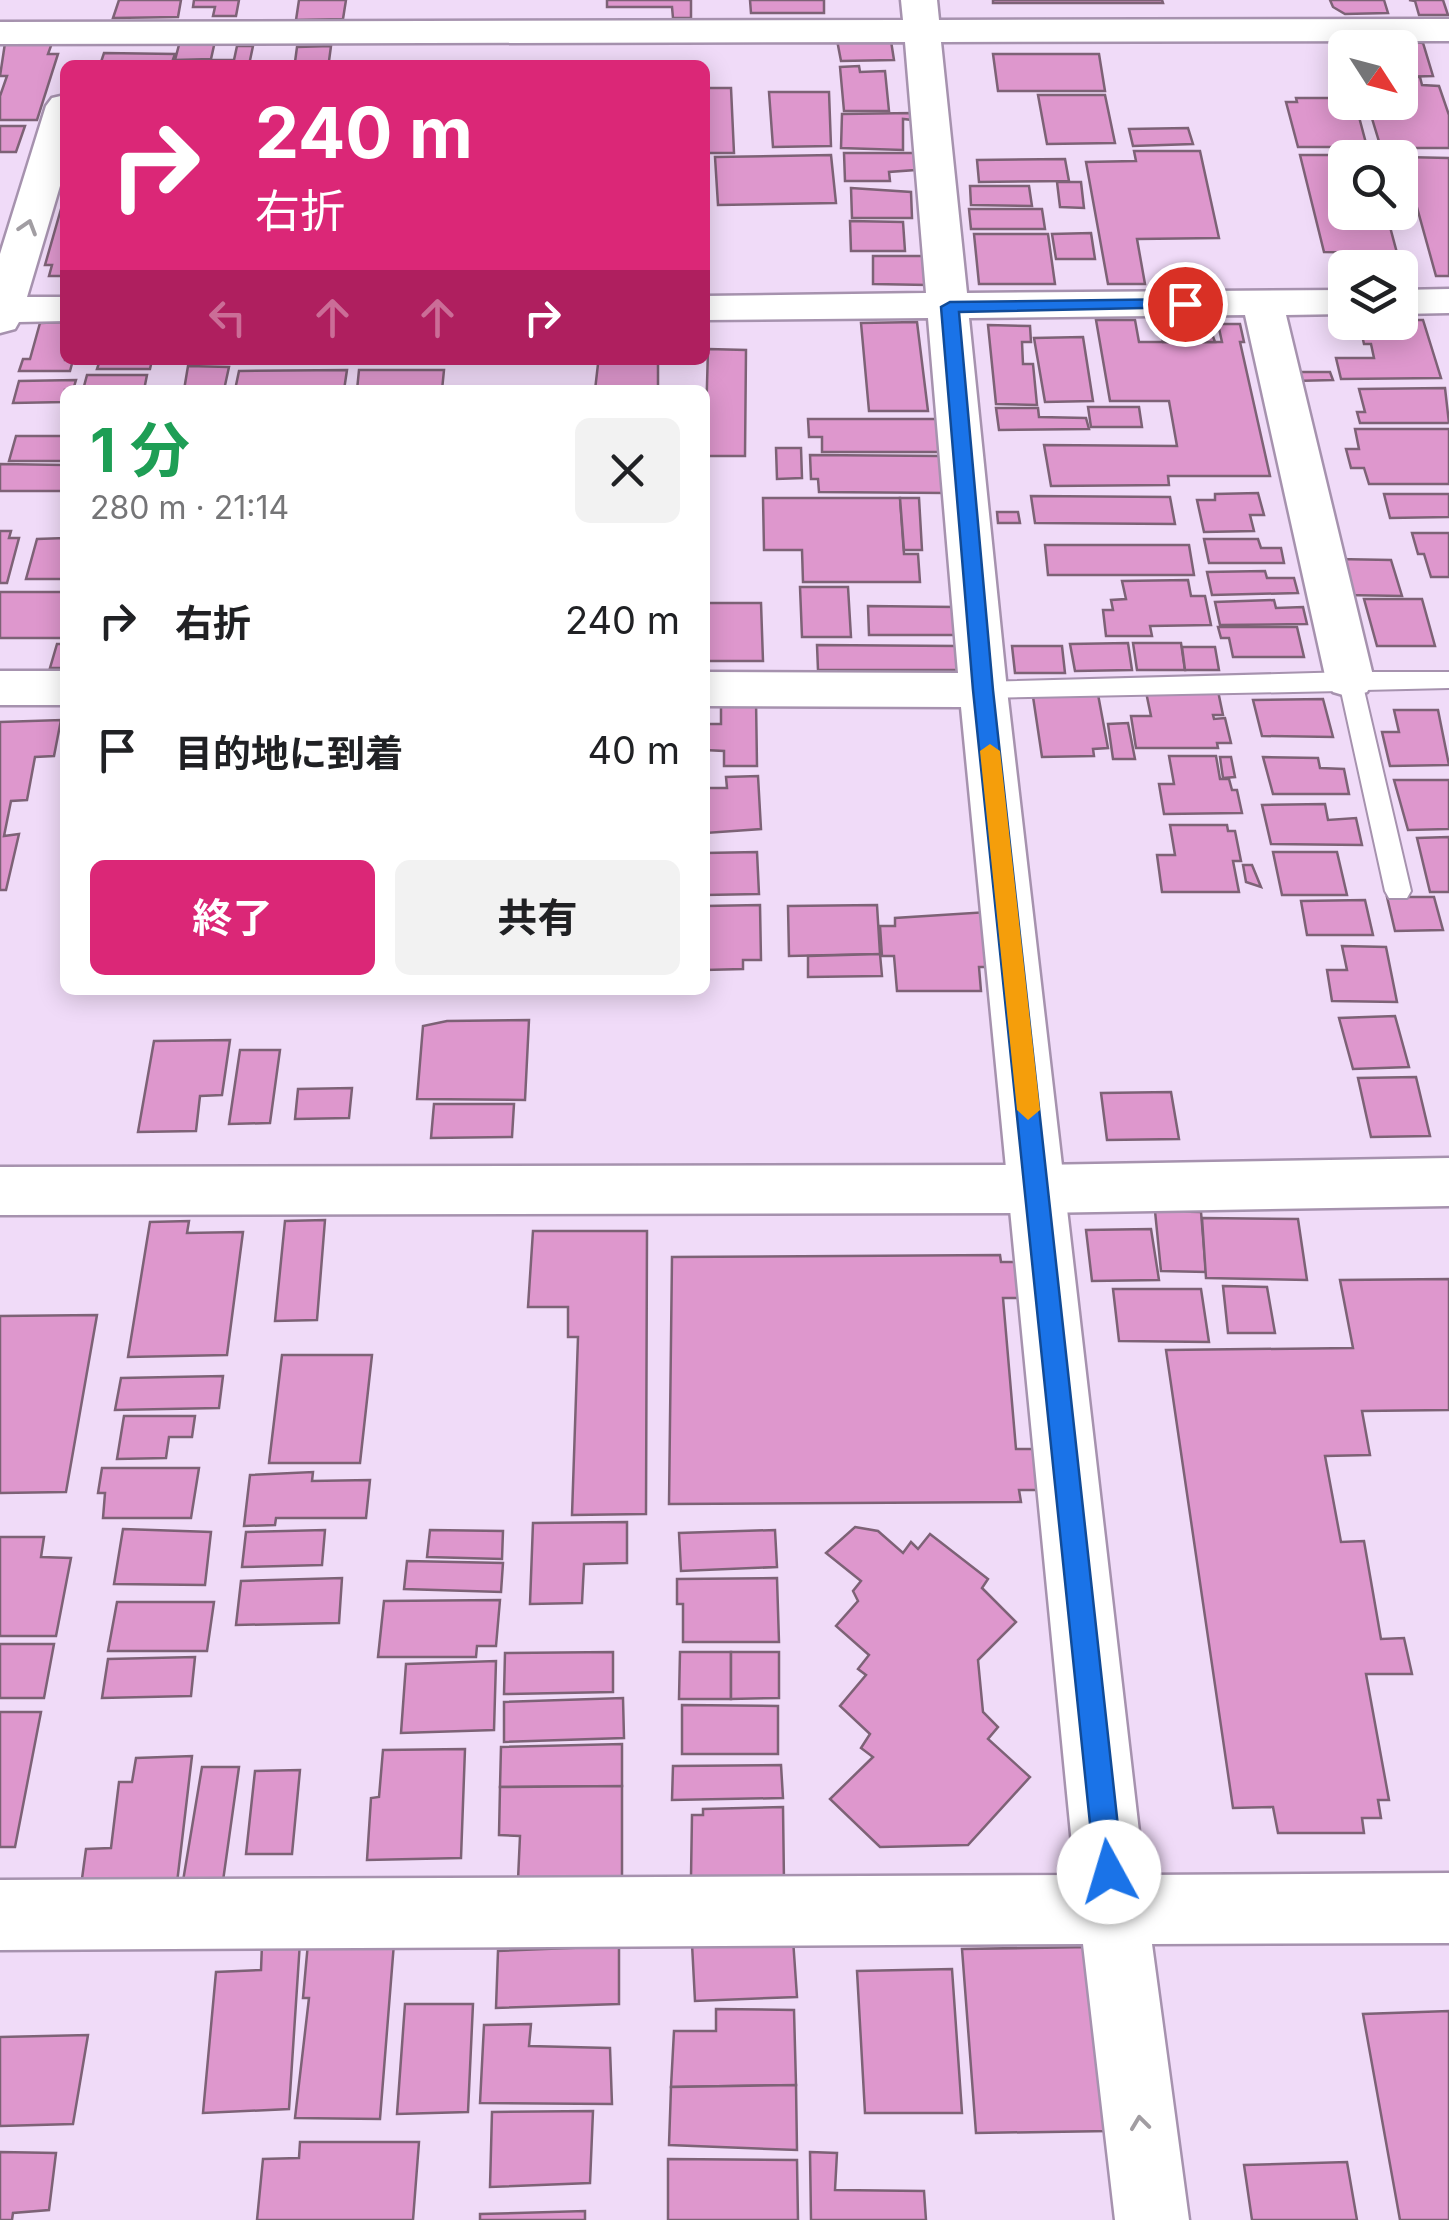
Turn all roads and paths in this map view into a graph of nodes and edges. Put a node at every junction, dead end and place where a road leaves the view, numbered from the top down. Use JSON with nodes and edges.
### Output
{"nodes":[{"id":1,"x":921,"y":17,"type":"edge"},
{"id":2,"x":1449,"y":30,"type":"edge"},
{"id":3,"x":0,"y":32,"type":"edge"},
{"id":4,"x":87,"y":32,"type":"edge"},
{"id":5,"x":60,"y":122,"type":"edge"},
{"id":6,"x":1449,"y":301,"type":"edge"},
{"id":7,"x":1328,"y":302,"type":"edge"},
{"id":8,"x":1418,"y":302,"type":"edge"},
{"id":9,"x":1263,"y":303,"type":"junction"},
{"id":10,"x":950,"y":307,"type":"junction"},
{"id":11,"x":710,"y":308,"type":"edge"},
{"id":12,"x":60,"y":310,"type":"edge"},
{"id":13,"x":1,"y":313,"type":"edge"},
{"id":14,"x":1350,"y":680,"type":"junction"},
{"id":15,"x":1449,"y":680,"type":"edge"},
{"id":16,"x":0,"y":688,"type":"edge"},
{"id":17,"x":60,"y":688,"type":"edge"},
{"id":18,"x":710,"y":689,"type":"edge"},
{"id":19,"x":983,"y":690,"type":"junction"},
{"id":20,"x":1398,"y":891,"type":"dead end"},
{"id":21,"x":1449,"y":1182,"type":"edge"},
{"id":22,"x":1036,"y":1189,"type":"junction"},
{"id":23,"x":0,"y":1191,"type":"edge"},
{"id":24,"x":1449,"y":1908,"type":"edge"},
{"id":25,"x":1113,"y":1909,"type":"junction"},
{"id":26,"x":0,"y":1916,"type":"edge"},
{"id":27,"x":1152,"y":2220,"type":"edge"}],
"edges":[{"from":1,"to":2,"type":"street"},
{"from":1,"to":4,"type":"street"},
{"from":1,"to":10,"type":"street"},
{"from":3,"to":4,"type":"street"},
{"from":13,"to":5,"type":"street","one_way":true},
{"from":6,"to":8,"type":"street"},
{"from":7,"to":9,"type":"street"},
{"from":9,"to":10,"type":"street"},
{"from":9,"to":14,"type":"street"},
{"from":10,"to":11,"type":"street"},
{"from":10,"to":19,"type":"street"},
{"from":12,"to":13,"type":"street"},
{"from":14,"to":15,"type":"lane"},
{"from":14,"to":19,"type":"lane"},
{"from":14,"to":20,"type":"lane"},
{"from":16,"to":17,"type":"street"},
{"from":18,"to":19,"type":"street"},
{"from":19,"to":22,"type":"street"},
{"from":21,"to":22,"type":"street"},
{"from":22,"to":23,"type":"street"},
{"from":22,"to":25,"type":"street"},
{"from":24,"to":25,"type":"street"},
{"from":25,"to":26,"type":"street"},
{"from":27,"to":25,"type":"street","one_way":true}]}
